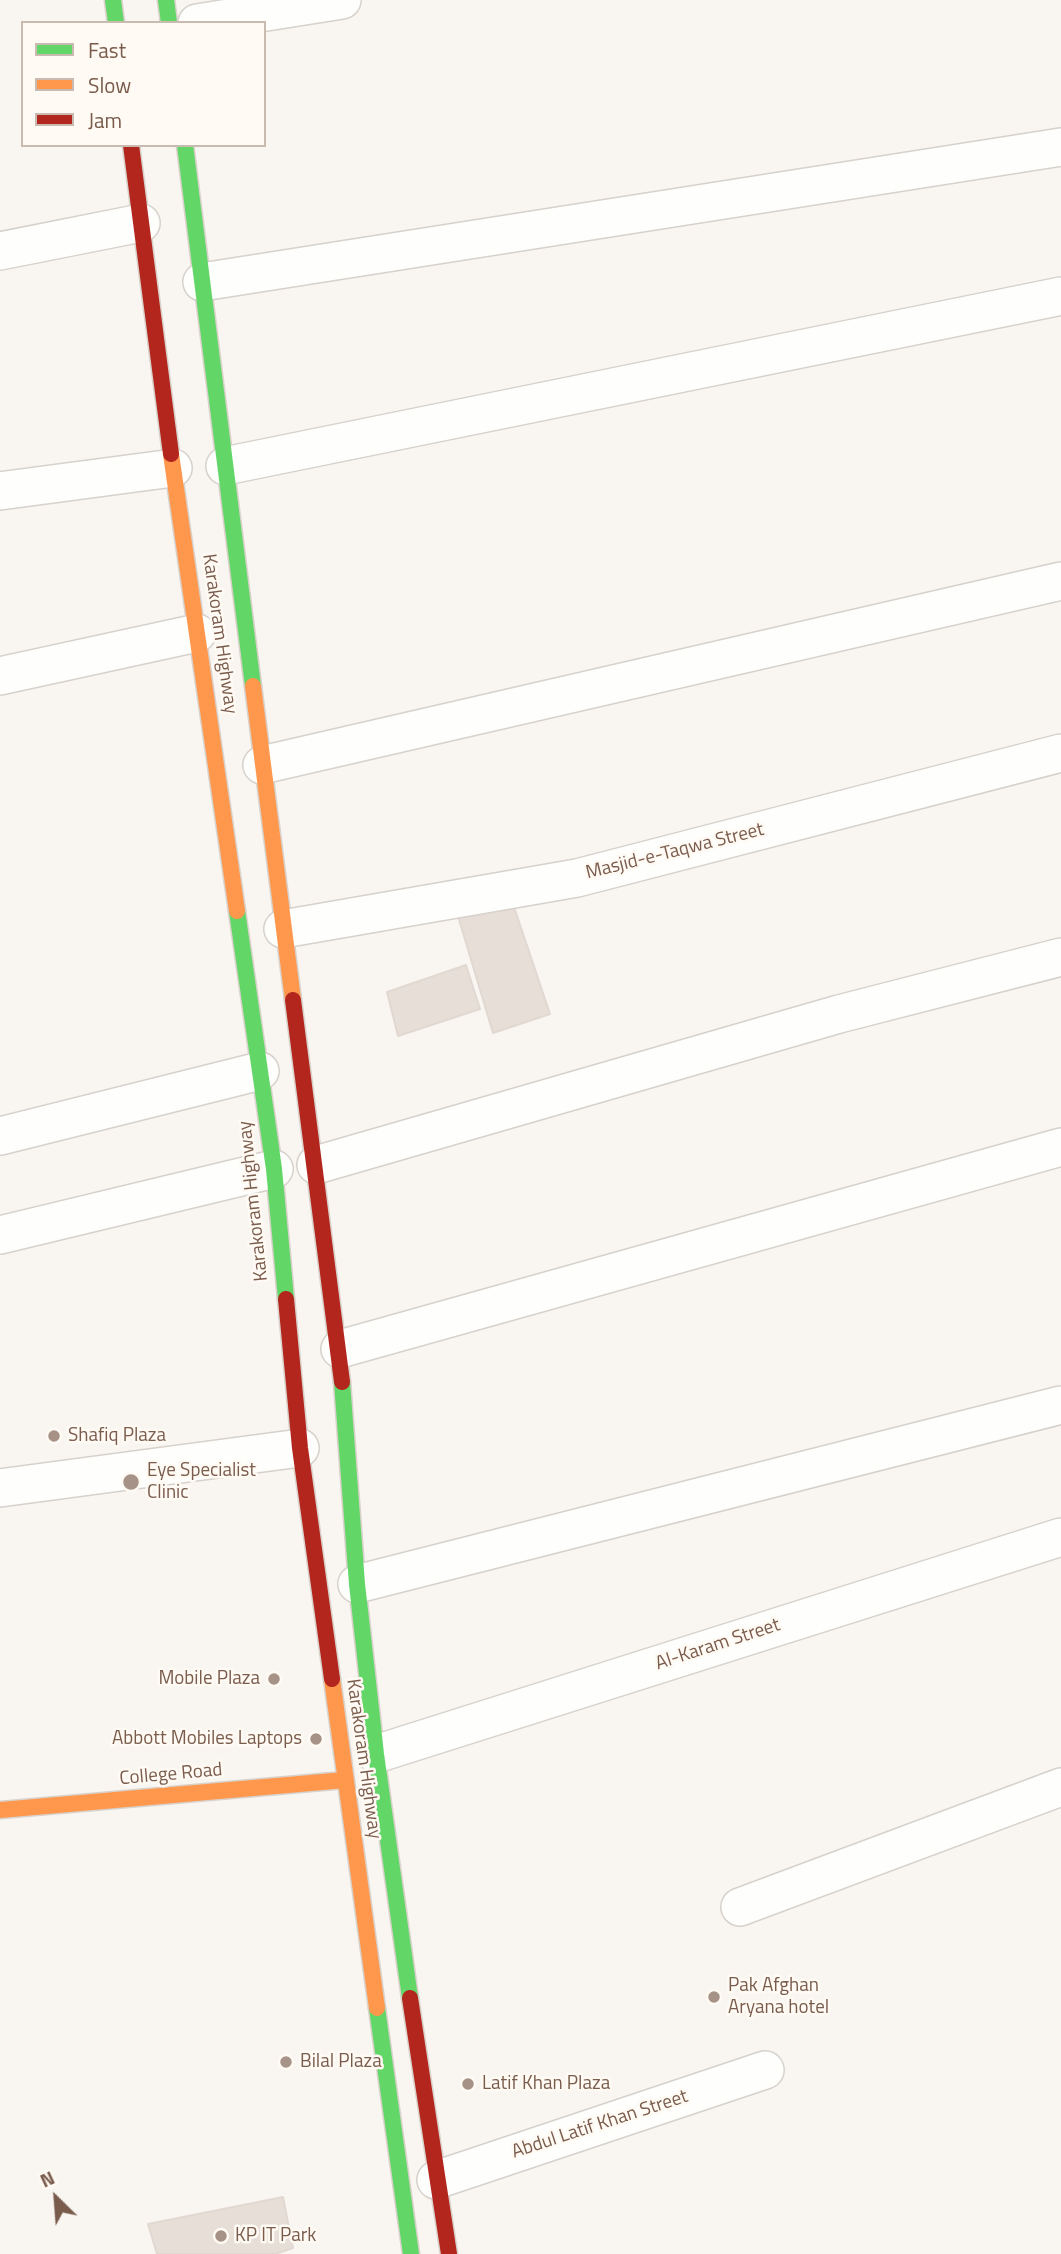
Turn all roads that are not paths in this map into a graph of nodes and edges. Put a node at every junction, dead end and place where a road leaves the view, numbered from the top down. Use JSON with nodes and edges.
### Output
{"nodes":[{"id":1,"x":113,"y":0,"type":"edge"},
{"id":2,"x":166,"y":0,"type":"edge"},
{"id":3,"x":342,"y":0,"type":"edge"},
{"id":4,"x":116,"y":21,"type":"edge"},
{"id":5,"x":169,"y":21,"type":"edge"},
{"id":6,"x":210,"y":21,"type":"edge"},
{"id":7,"x":131,"y":147,"type":"edge"},
{"id":8,"x":185,"y":147,"type":"edge"},
{"id":9,"x":1061,"y":147,"type":"edge"},
{"id":10,"x":141,"y":223,"type":"junction"},
{"id":11,"x":0,"y":251,"type":"edge"},
{"id":12,"x":202,"y":282,"type":"junction"},
{"id":13,"x":1061,"y":296,"type":"edge"},
{"id":14,"x":225,"y":466,"type":"junction"},
{"id":15,"x":173,"y":468,"type":"junction"},
{"id":16,"x":0,"y":491,"type":"edge"},
{"id":17,"x":1061,"y":581,"type":"edge"},
{"id":18,"x":197,"y":634,"type":"junction"},
{"id":19,"x":0,"y":676,"type":"edge"},
{"id":20,"x":1061,"y":753,"type":"edge"},
{"id":21,"x":262,"y":765,"type":"junction"},
{"id":22,"x":283,"y":929,"type":"junction"},
{"id":23,"x":1061,"y":957,"type":"edge"},
{"id":24,"x":260,"y":1071,"type":"junction"},
{"id":25,"x":0,"y":1136,"type":"edge"},
{"id":26,"x":1061,"y":1147,"type":"edge"},
{"id":27,"x":316,"y":1165,"type":"junction"},
{"id":28,"x":274,"y":1169,"type":"junction"},
{"id":29,"x":0,"y":1235,"type":"edge"},
{"id":30,"x":340,"y":1349,"type":"junction"},
{"id":31,"x":1061,"y":1405,"type":"edge"},
{"id":32,"x":300,"y":1448,"type":"junction"},
{"id":33,"x":0,"y":1488,"type":"edge"},
{"id":34,"x":1061,"y":1537,"type":"edge"},
{"id":35,"x":357,"y":1584,"type":"junction"},
{"id":36,"x":376,"y":1754,"type":"junction"},
{"id":37,"x":345,"y":1780,"type":"junction"},
{"id":38,"x":1061,"y":1787,"type":"edge"},
{"id":39,"x":0,"y":1810,"type":"edge"},
{"id":40,"x":740,"y":1907,"type":"dead end"},
{"id":41,"x":765,"y":2070,"type":"dead end"},
{"id":42,"x":436,"y":2180,"type":"junction"},
{"id":43,"x":411,"y":2254,"type":"edge"},
{"id":44,"x":449,"y":2254,"type":"edge"}],
"edges":[{"from":1,"to":4,"type":"main road"},
{"from":2,"to":5,"type":"main road"},
{"from":3,"to":6,"type":"street"},
{"from":7,"to":10,"type":"main road","name":"Karakoram Highway"},
{"from":8,"to":12,"type":"main road","name":"Karakoram Highway"},
{"from":9,"to":12,"type":"street"},
{"from":10,"to":11,"type":"street"},
{"from":10,"to":15,"type":"main road","name":"Karakoram Highway"},
{"from":12,"to":14,"type":"main road","name":"Karakoram Highway"},
{"from":13,"to":14,"type":"street"},
{"from":14,"to":21,"type":"main road","name":"Karakoram Highway"},
{"from":15,"to":16,"type":"street"},
{"from":15,"to":18,"type":"main road","name":"Karakoram Highway"},
{"from":17,"to":21,"type":"street"},
{"from":18,"to":19,"type":"street"},
{"from":18,"to":24,"type":"main road","name":"Karakoram Highway"},
{"from":20,"to":22,"type":"street","name":"Masjid-e-Taqwa Street"},
{"from":21,"to":22,"type":"main road","name":"Karakoram Highway"},
{"from":22,"to":27,"type":"main road","name":"Karakoram Highway"},
{"from":23,"to":27,"type":"street"},
{"from":24,"to":25,"type":"street"},
{"from":24,"to":28,"type":"main road","name":"Karakoram Highway"},
{"from":26,"to":30,"type":"street"},
{"from":27,"to":30,"type":"main road","name":"Karakoram Highway"},
{"from":28,"to":29,"type":"street"},
{"from":28,"to":32,"type":"main road","name":"Karakoram Highway"},
{"from":30,"to":35,"type":"main road","name":"Karakoram Highway"},
{"from":31,"to":35,"type":"street"},
{"from":32,"to":33,"type":"street"},
{"from":32,"to":37,"type":"main road","name":"Karakoram Highway"},
{"from":34,"to":36,"type":"street","name":"Al-Karam Street"},
{"from":35,"to":36,"type":"main road","name":"Karakoram Highway"},
{"from":36,"to":42,"type":"main road","name":"Karakoram Highway"},
{"from":37,"to":39,"type":"main road","name":"College Road"},
{"from":37,"to":43,"type":"main road","name":"Karakoram Highway"},
{"from":38,"to":40,"type":"street"},
{"from":41,"to":42,"type":"street","name":"Abdul Latif Khan Street"},
{"from":42,"to":44,"type":"main road","name":"Karakoram Highway"}]}
